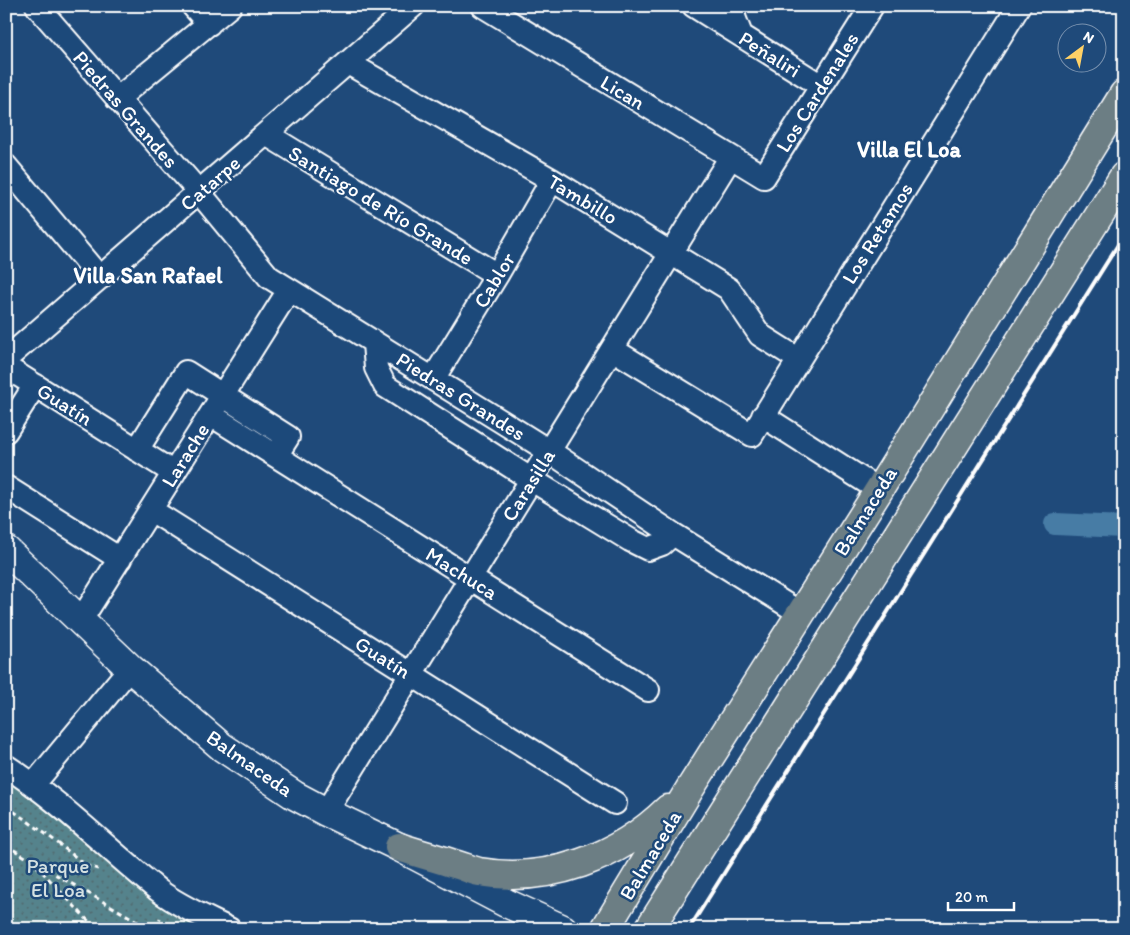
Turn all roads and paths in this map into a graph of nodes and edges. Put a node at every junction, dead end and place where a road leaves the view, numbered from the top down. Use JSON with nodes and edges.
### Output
{"nodes":[{"id":1,"x":37,"y":6,"type":"edge"},
{"id":2,"x":193,"y":6,"type":"edge"},
{"id":3,"x":230,"y":6,"type":"edge"},
{"id":4,"x":413,"y":6,"type":"edge"},
{"id":5,"x":483,"y":6,"type":"edge"},
{"id":6,"x":694,"y":6,"type":"edge"},
{"id":7,"x":734,"y":6,"type":"edge"},
{"id":8,"x":872,"y":6,"type":"edge"},
{"id":9,"x":1019,"y":6,"type":"edge"},
{"id":10,"x":209,"y":24,"type":"junction"},
{"id":11,"x":741,"y":35,"type":"junction"},
{"id":12,"x":348,"y":63,"type":"junction"},
{"id":13,"x":820,"y":85,"type":"junction"},
{"id":14,"x":1124,"y":94,"type":"edge"},
{"id":15,"x":117,"y":99,"type":"junction"},
{"id":16,"x":266,"y":134,"type":"junction"},
{"id":17,"x":730,"y":158,"type":"junction"},
{"id":18,"x":1124,"y":176,"type":"edge"},
{"id":19,"x":764,"y":177,"type":"joint"},
{"id":20,"x":10,"y":179,"type":"edge"},
{"id":21,"x":552,"y":180,"type":"junction"},
{"id":22,"x":198,"y":192,"type":"junction"},
{"id":23,"x":672,"y":253,"type":"junction"},
{"id":24,"x":497,"y":275,"type":"junction"},
{"id":25,"x":100,"y":278,"type":"junction"},
{"id":26,"x":289,"y":290,"type":"junction"},
{"id":27,"x":374,"y":343,"type":"junction"},
{"id":28,"x":612,"y":349,"type":"junction"},
{"id":29,"x":6,"y":359,"type":"edge"},
{"id":30,"x":798,"y":359,"type":"junction"},
{"id":31,"x":6,"y":367,"type":"edge"},
{"id":32,"x":433,"y":379,"type":"junction"},
{"id":33,"x":35,"y":386,"type":"junction"},
{"id":34,"x":222,"y":395,"type":"junction"},
{"id":35,"x":210,"y":415,"type":"junction"},
{"id":36,"x":763,"y":416,"type":"junction"},
{"id":37,"x":6,"y":431,"type":"edge"},
{"id":38,"x":137,"y":450,"type":"junction"},
{"id":39,"x":549,"y":451,"type":"junction"},
{"id":40,"x":276,"y":456,"type":"junction"},
{"id":41,"x":174,"y":473,"type":"junction"},
{"id":42,"x":532,"y":480,"type":"junction"},
{"id":43,"x":6,"y":487,"type":"edge"},
{"id":44,"x":879,"y":490,"type":"junction"},
{"id":45,"x":151,"y":510,"type":"junction"},
{"id":46,"x":673,"y":534,"type":"junction"},
{"id":47,"x":6,"y":550,"type":"edge"},
{"id":48,"x":120,"y":559,"type":"junction"},
{"id":49,"x":470,"y":578,"type":"junction"},
{"id":50,"x":800,"y":613,"type":"junction"},
{"id":51,"x":81,"y":620,"type":"junction"},
{"id":52,"x":130,"y":668,"type":"junction"},
{"id":53,"x":411,"y":675,"type":"junction"},
{"id":54,"x":648,"y":690,"type":"dead end"},
{"id":55,"x":6,"y":766,"type":"edge"},
{"id":56,"x":34,"y":784,"type":"junction"},
{"id":57,"x":691,"y":787,"type":"junction"},
{"id":58,"x":615,"y":803,"type":"dead end"},
{"id":59,"x":326,"y":812,"type":"junction"},
{"id":60,"x":6,"y":845,"type":"edge"},
{"id":61,"x":399,"y":847,"type":"junction"},
{"id":62,"x":32,"y":861,"type":"junction"},
{"id":63,"x":96,"y":929,"type":"edge"},
{"id":64,"x":151,"y":929,"type":"edge"},
{"id":65,"x":229,"y":929,"type":"edge"},
{"id":66,"x":563,"y":929,"type":"edge"},
{"id":67,"x":605,"y":929,"type":"edge"},
{"id":68,"x":649,"y":929,"type":"edge"}],
"edges":[{"from":1,"to":15,"type":"street","name":"Piedras Grandes"},
{"from":2,"to":10,"type":"street"},
{"from":3,"to":10,"type":"street"},
{"from":4,"to":12,"type":"street","name":"Catarpe"},
{"from":5,"to":17,"type":"street","name":"Lican"},
{"from":6,"to":11,"type":"street","name":"Peñaliri"},
{"from":7,"to":11,"type":"street"},
{"from":8,"to":13,"type":"street","name":"Los Cardenales"},
{"from":9,"to":30,"type":"street","name":"Los Retamos"},
{"from":10,"to":15,"type":"street"},
{"from":11,"to":13,"type":"street","name":"Peñaliri"},
{"from":12,"to":16,"type":"street","name":"Catarpe"},
{"from":12,"to":21,"type":"street","name":"Tambillo"},
{"from":13,"to":19,"type":"street","name":"Los Cardenales"},
{"from":14,"to":44,"type":"main road","name":"Balmaceda"},
{"from":15,"to":22,"type":"street","name":"Piedras Grandes"},
{"from":16,"to":22,"type":"street","name":"Catarpe"},
{"from":16,"to":24,"type":"street","name":"Santiago de Río Grande"},
{"from":17,"to":19,"type":"street","name":"Lican"},
{"from":17,"to":23,"type":"street","name":"Carasilla"},
{"from":18,"to":68,"type":"main road","name":"Balmaceda"},
{"from":20,"to":25,"type":"street"},
{"from":21,"to":23,"type":"street","name":"Tambillo"},
{"from":21,"to":24,"type":"street","name":"Cablor"},
{"from":22,"to":25,"type":"street","name":"Catarpe"},
{"from":22,"to":26,"type":"street","name":"Piedras Grandes"},
{"from":23,"to":28,"type":"street","name":"Carasilla"},
{"from":23,"to":30,"type":"street","name":"Tambillo"},
{"from":24,"to":32,"type":"street","name":"Cablor"},
{"from":25,"to":29,"type":"street","name":"Catarpe"},
{"from":26,"to":27,"type":"street","name":"Piedras Grandes"},
{"from":26,"to":34,"type":"street","name":"Larache"},
{"from":27,"to":32,"type":"street","name":"Piedras Grandes"},
{"from":27,"to":42,"type":"street","name":"Piedras Grandes"},
{"from":28,"to":36,"type":"street","name":"Los Retamos"},
{"from":28,"to":39,"type":"street","name":"Carasilla"},
{"from":30,"to":36,"type":"street","name":"Los Retamos"},
{"from":31,"to":33,"type":"street","name":"Guatín"},
{"from":32,"to":39,"type":"street","name":"Piedras Grandes"},
{"from":33,"to":37,"type":"street"},
{"from":33,"to":38,"type":"street","name":"Guatín"},
{"from":34,"to":35,"type":"street","name":"Larache"},
{"from":34,"to":38,"type":"street","name":"Larache"},
{"from":34,"to":40,"type":"street"},
{"from":35,"to":40,"type":"street","name":"Machuca"},
{"from":35,"to":41,"type":"street","name":"Larache"},
{"from":36,"to":44,"type":"street"},
{"from":38,"to":41,"type":"street","name":"Guatín"},
{"from":39,"to":42,"type":"street","name":"Carasilla"},
{"from":39,"to":46,"type":"street","name":"Piedras Grandes"},
{"from":40,"to":49,"type":"street","name":"Machuca"},
{"from":41,"to":45,"type":"street","name":"Larache"},
{"from":42,"to":46,"type":"street","name":"Piedras Grandes"},
{"from":42,"to":49,"type":"street","name":"Carasilla"},
{"from":43,"to":48,"type":"street"},
{"from":44,"to":50,"type":"main road","name":"Balmaceda"},
{"from":45,"to":48,"type":"street","name":"Larache"},
{"from":45,"to":53,"type":"street","name":"Guatín"},
{"from":46,"to":50,"type":"street","name":"Piedras Grandes"},
{"from":47,"to":51,"type":"main road","name":"Balmaceda"},
{"from":48,"to":51,"type":"street","name":"Larache"},
{"from":49,"to":53,"type":"street","name":"Carasilla"},
{"from":49,"to":54,"type":"street","name":"Machuca"},
{"from":50,"to":57,"type":"main road","name":"Balmaceda"},
{"from":51,"to":52,"type":"main road","name":"Balmaceda"},
{"from":52,"to":56,"type":"street"},
{"from":52,"to":59,"type":"main road","name":"Balmaceda"},
{"from":53,"to":58,"type":"street","name":"Guatín"},
{"from":53,"to":59,"type":"street","name":"Carasilla"},
{"from":55,"to":56,"type":"street"},
{"from":56,"to":65,"type":"street"},
{"from":57,"to":61,"type":"main road"},
{"from":57,"to":67,"type":"main road","name":"Balmaceda"},
{"from":59,"to":61,"type":"main road","name":"Balmaceda"},
{"from":60,"to":62,"type":"path"},
{"from":61,"to":66,"type":"main road","name":"Balmaceda"},
{"from":62,"to":63,"type":"path"},
{"from":62,"to":64,"type":"path"}]}
